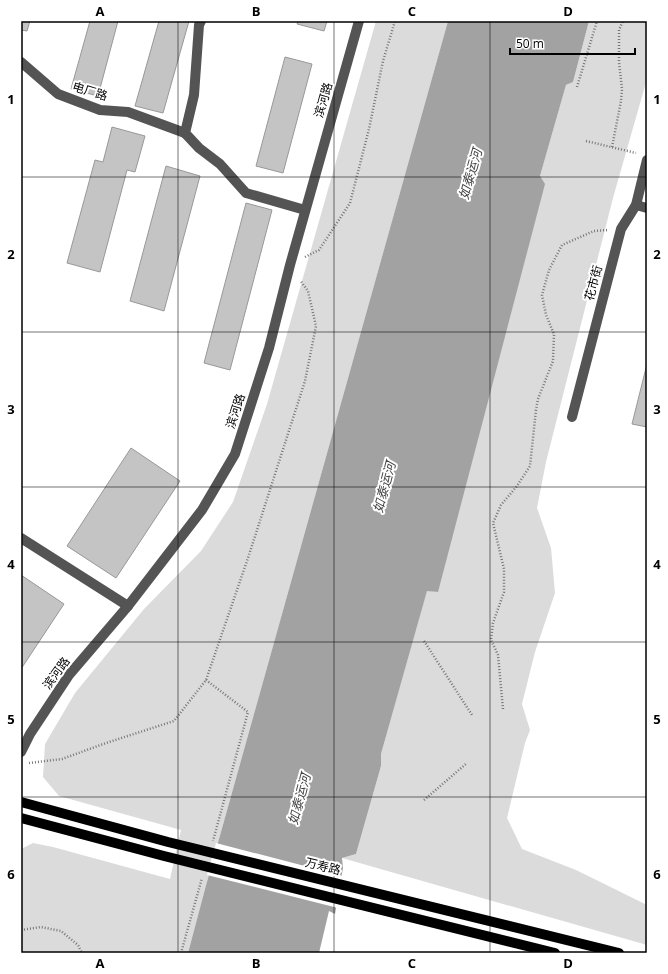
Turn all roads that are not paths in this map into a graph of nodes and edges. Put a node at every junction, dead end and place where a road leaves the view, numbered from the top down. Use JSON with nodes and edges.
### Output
{"nodes":[{"id":1,"x":200,"y":21,"type":"edge"},
{"id":2,"x":358,"y":21,"type":"edge"},
{"id":3,"x":21,"y":62,"type":"edge"},
{"id":4,"x":185,"y":133,"type":"junction"},
{"id":5,"x":644,"y":157,"type":"edge"},
{"id":6,"x":636,"y":204,"type":"junction"},
{"id":7,"x":647,"y":208,"type":"edge"},
{"id":8,"x":305,"y":210,"type":"junction"},
{"id":9,"x":572,"y":417,"type":"dead end"},
{"id":10,"x":21,"y":538,"type":"edge"},
{"id":11,"x":128,"y":606,"type":"junction"},
{"id":12,"x":21,"y":752,"type":"edge"},
{"id":13,"x":21,"y":802,"type":"edge"},
{"id":14,"x":21,"y":818,"type":"edge"},
{"id":15,"x":555,"y":953,"type":"edge"},
{"id":16,"x":619,"y":953,"type":"edge"}],
"edges":[{"from":1,"to":4,"type":"street"},
{"from":2,"to":8,"type":"street","name":"滨河路"},
{"from":3,"to":4,"type":"street","name":"电厂路"},
{"from":4,"to":8,"type":"street"},
{"from":5,"to":6,"type":"street","name":"花市街"},
{"from":6,"to":7,"type":"street"},
{"from":6,"to":9,"type":"street","name":"花市街"},
{"from":8,"to":11,"type":"street","name":"滨河路"},
{"from":10,"to":11,"type":"street"},
{"from":11,"to":12,"type":"street","name":"滨河路"},
{"from":13,"to":16,"type":"main road","name":"万寿路"},
{"from":14,"to":15,"type":"main road"}]}
